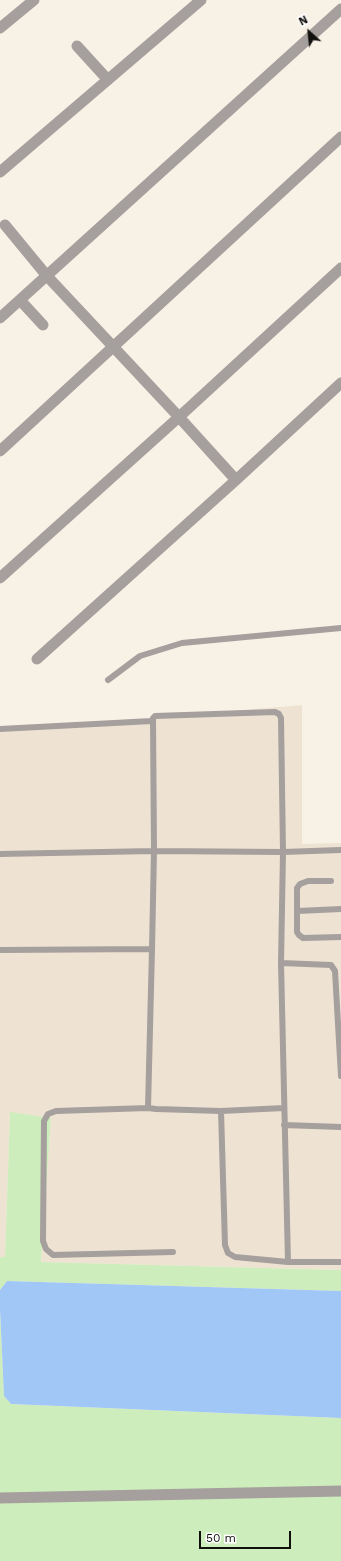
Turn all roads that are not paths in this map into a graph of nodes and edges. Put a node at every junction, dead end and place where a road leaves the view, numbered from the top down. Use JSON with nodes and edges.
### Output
{"nodes":[{"id":1,"x":34,"y":0,"type":"edge"},
{"id":2,"x":201,"y":0,"type":"edge"},
{"id":3,"x":341,"y":9,"type":"edge"},
{"id":4,"x":0,"y":28,"type":"edge"},
{"id":5,"x":77,"y":46,"type":"dead end"},
{"id":6,"x":108,"y":80,"type":"junction"},
{"id":7,"x":341,"y":137,"type":"edge"},
{"id":8,"x":0,"y":172,"type":"edge"},
{"id":9,"x":5,"y":226,"type":"dead end"},
{"id":10,"x":341,"y":268,"type":"edge"},
{"id":11,"x":47,"y":276,"type":"junction"},
{"id":12,"x":20,"y":300,"type":"junction"},
{"id":13,"x":0,"y":318,"type":"edge"},
{"id":14,"x":43,"y":325,"type":"dead end"},
{"id":15,"x":114,"y":347,"type":"junction"},
{"id":16,"x":341,"y":383,"type":"edge"},
{"id":17,"x":179,"y":417,"type":"junction"},
{"id":18,"x":0,"y":451,"type":"edge"},
{"id":19,"x":236,"y":480,"type":"junction"},
{"id":20,"x":0,"y":578,"type":"edge"},
{"id":21,"x":341,"y":628,"type":"edge"},
{"id":22,"x":37,"y":659,"type":"dead end"},
{"id":23,"x":108,"y":680,"type":"dead end"},
{"id":24,"x":152,"y":721,"type":"junction"},
{"id":25,"x":0,"y":729,"type":"edge"},
{"id":26,"x":341,"y":850,"type":"edge"},
{"id":27,"x":154,"y":851,"type":"junction"},
{"id":28,"x":283,"y":852,"type":"junction"},
{"id":29,"x":0,"y":854,"type":"edge"},
{"id":30,"x":331,"y":881,"type":"dead end"},
{"id":31,"x":341,"y":909,"type":"edge"},
{"id":32,"x":297,"y":911,"type":"junction"},
{"id":33,"x":341,"y":937,"type":"edge"},
{"id":34,"x":152,"y":949,"type":"junction"},
{"id":35,"x":0,"y":950,"type":"edge"},
{"id":36,"x":281,"y":963,"type":"junction"},
{"id":37,"x":341,"y":1076,"type":"edge"},
{"id":38,"x":148,"y":1108,"type":"junction"},
{"id":39,"x":284,"y":1108,"type":"junction"},
{"id":40,"x":221,"y":1111,"type":"junction"},
{"id":41,"x":284,"y":1125,"type":"junction"},
{"id":42,"x":341,"y":1127,"type":"edge"},
{"id":43,"x":173,"y":1252,"type":"dead end"},
{"id":44,"x":288,"y":1262,"type":"junction"},
{"id":45,"x":341,"y":1262,"type":"edge"},
{"id":46,"x":341,"y":1491,"type":"edge"},
{"id":47,"x":0,"y":1498,"type":"edge"}],
"edges":[{"from":1,"to":4,"type":"street"},
{"from":2,"to":6,"type":"street"},
{"from":3,"to":11,"type":"street"},
{"from":5,"to":6,"type":"street"},
{"from":6,"to":8,"type":"street"},
{"from":7,"to":15,"type":"street"},
{"from":9,"to":11,"type":"street"},
{"from":10,"to":17,"type":"street"},
{"from":11,"to":12,"type":"street"},
{"from":11,"to":15,"type":"street"},
{"from":12,"to":13,"type":"street"},
{"from":12,"to":14,"type":"street"},
{"from":15,"to":17,"type":"street"},
{"from":15,"to":18,"type":"street"},
{"from":16,"to":19,"type":"street"},
{"from":17,"to":19,"type":"street"},
{"from":17,"to":20,"type":"street"},
{"from":19,"to":22,"type":"street"},
{"from":21,"to":23,"type":"lane"},
{"from":24,"to":25,"type":"lane"},
{"from":24,"to":27,"type":"lane"},
{"from":24,"to":28,"type":"lane"},
{"from":26,"to":28,"type":"lane"},
{"from":27,"to":28,"type":"lane"},
{"from":27,"to":29,"type":"lane"},
{"from":27,"to":34,"type":"lane"},
{"from":28,"to":36,"type":"lane"},
{"from":30,"to":32,"type":"lane"},
{"from":31,"to":32,"type":"lane"},
{"from":32,"to":33,"type":"lane"},
{"from":34,"to":35,"type":"lane"},
{"from":34,"to":38,"type":"lane"},
{"from":36,"to":37,"type":"lane"},
{"from":36,"to":39,"type":"lane"},
{"from":38,"to":40,"type":"lane"},
{"from":38,"to":43,"type":"lane"},
{"from":39,"to":40,"type":"lane"},
{"from":39,"to":41,"type":"lane"},
{"from":40,"to":44,"type":"lane"},
{"from":41,"to":42,"type":"lane"},
{"from":41,"to":44,"type":"lane"},
{"from":44,"to":45,"type":"lane"},
{"from":46,"to":47,"type":"street"}]}
